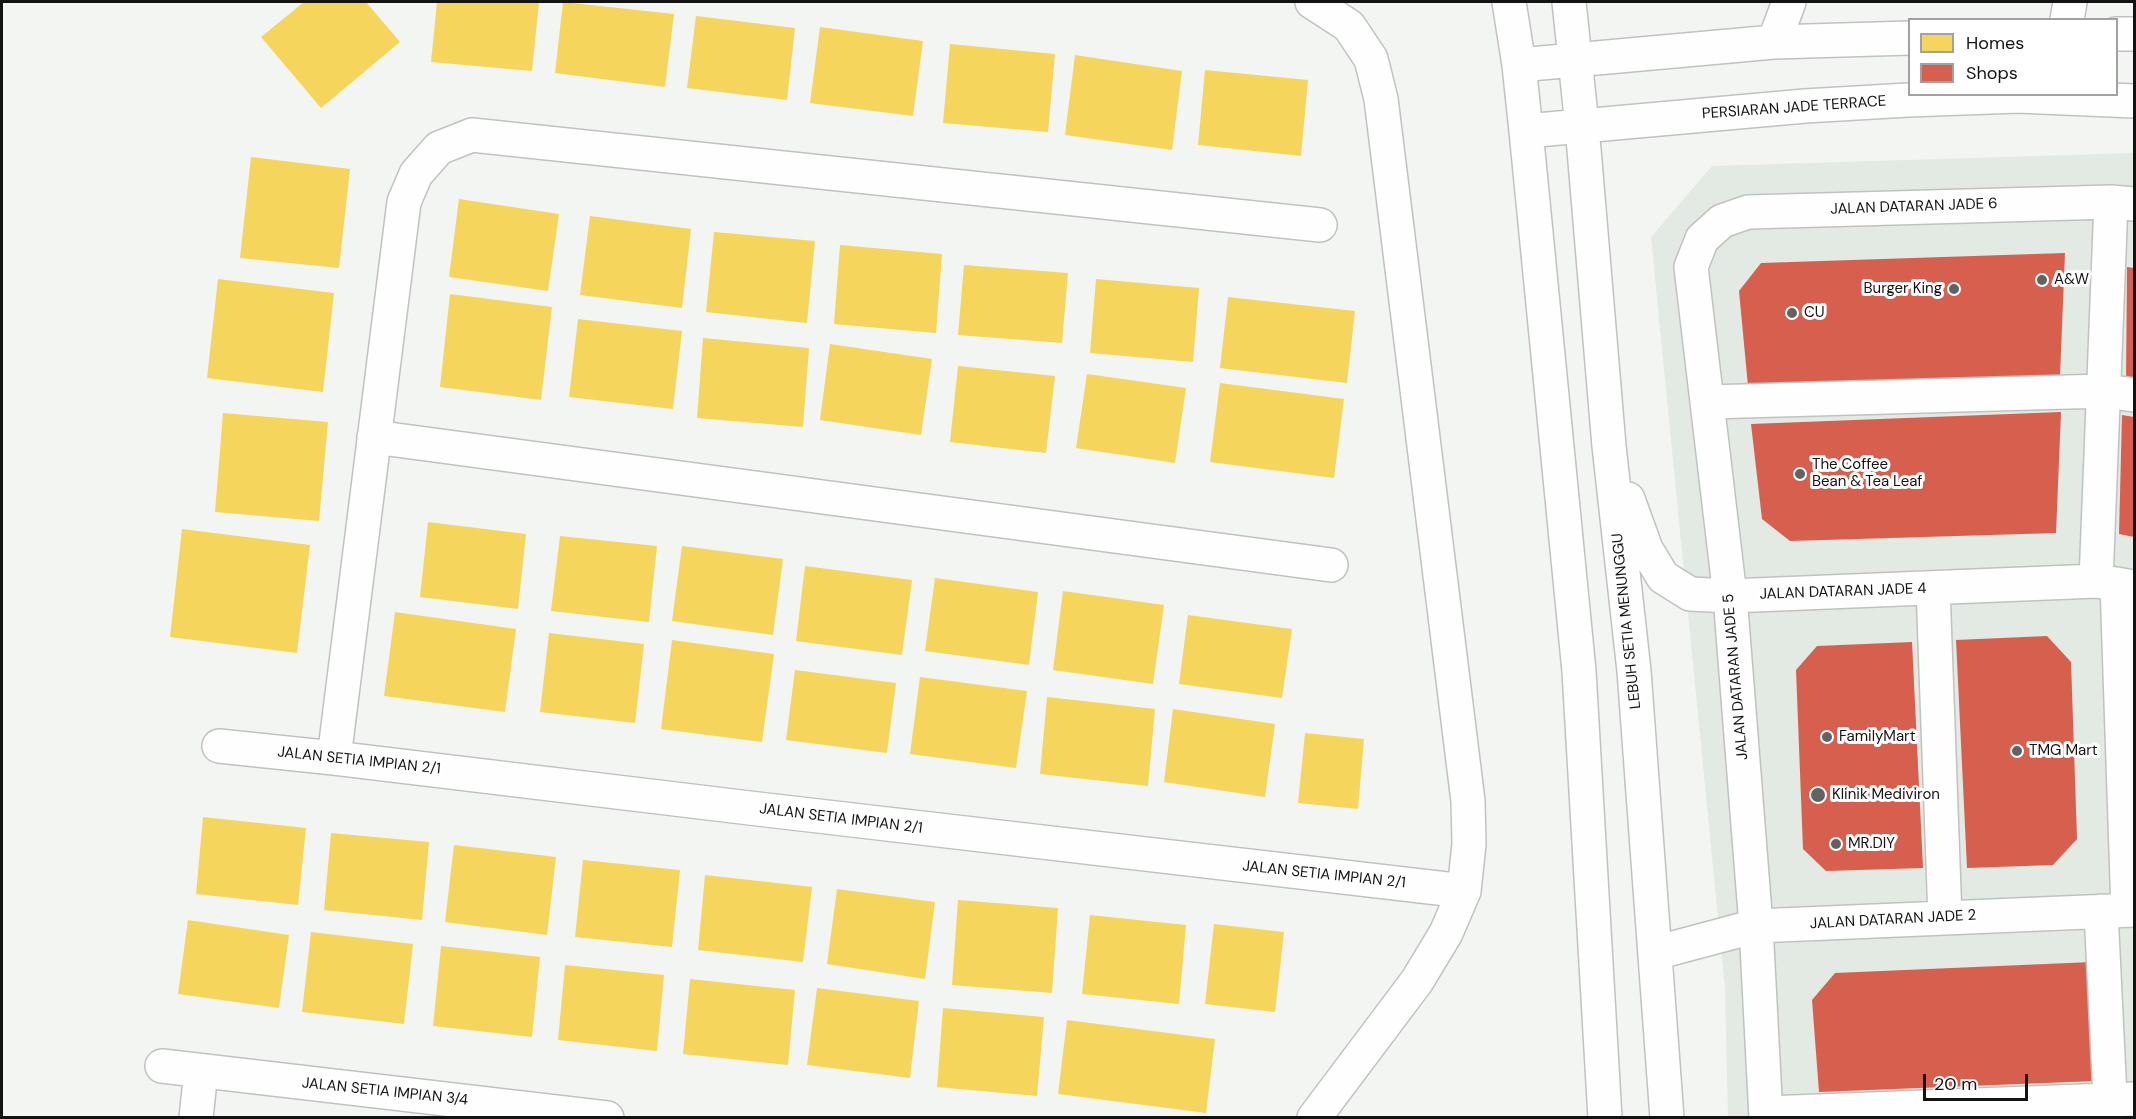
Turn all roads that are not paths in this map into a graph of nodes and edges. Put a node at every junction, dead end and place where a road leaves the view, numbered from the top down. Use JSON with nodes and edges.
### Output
{"nodes":[{"id":1,"x":1312,"y":2,"type":"edge"},
{"id":2,"x":1509,"y":2,"type":"edge"},
{"id":3,"x":1569,"y":2,"type":"edge"},
{"id":4,"x":1789,"y":2,"type":"edge"},
{"id":5,"x":2070,"y":2,"type":"edge"},
{"id":6,"x":2067,"y":18,"type":"edge"},
{"id":7,"x":2118,"y":34,"type":"edge"},
{"id":8,"x":2134,"y":34,"type":"edge"},
{"id":9,"x":1908,"y":38,"type":"edge"},
{"id":10,"x":1774,"y":42,"type":"junction"},
{"id":11,"x":1576,"y":58,"type":"junction"},
{"id":12,"x":1519,"y":65,"type":"junction"},
{"id":13,"x":2134,"y":101,"type":"edge"},
{"id":14,"x":1582,"y":126,"type":"junction"},
{"id":15,"x":1526,"y":131,"type":"junction"},
{"id":16,"x":2122,"y":203,"type":"edge"},
{"id":17,"x":1320,"y":225,"type":"dead end"},
{"id":18,"x":1702,"y":239,"type":"joint"},
{"id":19,"x":2119,"y":393,"type":"edge"},
{"id":20,"x":1707,"y":402,"type":"junction"},
{"id":21,"x":374,"y":437,"type":"junction"},
{"id":22,"x":1609,"y":446,"type":"junction"},
{"id":23,"x":1331,"y":565,"type":"dead end"},
{"id":24,"x":2116,"y":584,"type":"edge"},
{"id":25,"x":1933,"y":588,"type":"junction"},
{"id":26,"x":1730,"y":596,"type":"junction"},
{"id":27,"x":219,"y":747,"type":"dead end"},
{"id":28,"x":334,"y":758,"type":"junction"},
{"id":29,"x":1464,"y":891,"type":"junction"},
{"id":30,"x":2121,"y":910,"type":"edge"},
{"id":31,"x":1945,"y":918,"type":"junction"},
{"id":32,"x":1756,"y":926,"type":"junction"},
{"id":33,"x":1655,"y":953,"type":"junction"},
{"id":34,"x":162,"y":1066,"type":"dead end"},
{"id":35,"x":201,"y":1071,"type":"junction"},
{"id":36,"x":2119,"y":1106,"type":"edge"},
{"id":37,"x":528,"y":1113,"type":"edge"},
{"id":38,"x":1766,"y":1115,"type":"edge"},
{"id":39,"x":196,"y":1118,"type":"edge"},
{"id":40,"x":607,"y":1118,"type":"edge"},
{"id":41,"x":1314,"y":1118,"type":"edge"},
{"id":42,"x":1605,"y":1118,"type":"edge"},
{"id":43,"x":1667,"y":1118,"type":"edge"}],
"edges":[{"from":1,"to":29,"type":"street"},
{"from":2,"to":12,"type":"street"},
{"from":3,"to":11,"type":"street"},
{"from":4,"to":10,"type":"street"},
{"from":5,"to":6,"type":"street"},
{"from":7,"to":8,"type":"street"},
{"from":9,"to":10,"type":"street"},
{"from":10,"to":11,"type":"street"},
{"from":11,"to":12,"type":"street"},
{"from":11,"to":14,"type":"street","name":"LEBUH SETIA MENUNGGU"},
{"from":12,"to":15,"type":"street"},
{"from":13,"to":14,"type":"street","name":"PERSIARAN JADE TERRACE"},
{"from":14,"to":15,"type":"street","name":"PERSIARAN JADE TERRACE"},
{"from":14,"to":22,"type":"street","name":"LEBUH SETIA MENUNGGU"},
{"from":15,"to":42,"type":"street"},
{"from":16,"to":18,"type":"street","name":"JALAN DATARAN JADE 6"},
{"from":16,"to":19,"type":"street"},
{"from":17,"to":21,"type":"street"},
{"from":18,"to":20,"type":"street","name":"JALAN DATARAN JADE 5"},
{"from":19,"to":20,"type":"street"},
{"from":19,"to":24,"type":"street"},
{"from":20,"to":26,"type":"street","name":"JALAN DATARAN JADE 5"},
{"from":21,"to":23,"type":"street"},
{"from":21,"to":28,"type":"street"},
{"from":22,"to":26,"type":"street","name":"JALAN DATARAN JADE 4"},
{"from":22,"to":33,"type":"street","name":"LEBUH SETIA MENUNGGU"},
{"from":24,"to":25,"type":"street","name":"JALAN DATARAN JADE 4"},
{"from":24,"to":30,"type":"street"},
{"from":25,"to":26,"type":"street","name":"JALAN DATARAN JADE 4"},
{"from":25,"to":31,"type":"street"},
{"from":26,"to":32,"type":"street","name":"JALAN DATARAN JADE 5"},
{"from":27,"to":28,"type":"street","name":"JALAN SETIA IMPIAN 2/1"},
{"from":28,"to":29,"type":"street","name":"JALAN SETIA IMPIAN 2/1"},
{"from":29,"to":41,"type":"street"},
{"from":30,"to":31,"type":"street","name":"JALAN DATARAN JADE 2"},
{"from":30,"to":36,"type":"street"},
{"from":31,"to":32,"type":"street","name":"JALAN DATARAN JADE 2"},
{"from":32,"to":33,"type":"street","name":"JALAN DATARAN JADE 2"},
{"from":32,"to":38,"type":"street","name":"JALAN DATARAN JADE 5"},
{"from":33,"to":43,"type":"street","name":"LEBUH SETIA MENUNGGU"},
{"from":34,"to":35,"type":"street","name":"JALAN SETIA IMPIAN 3/4"},
{"from":35,"to":37,"type":"street","name":"JALAN SETIA IMPIAN 3/4"},
{"from":35,"to":39,"type":"street"},
{"from":36,"to":38,"type":"street"},
{"from":37,"to":40,"type":"street","name":"JALAN SETIA IMPIAN 3/4"}]}
